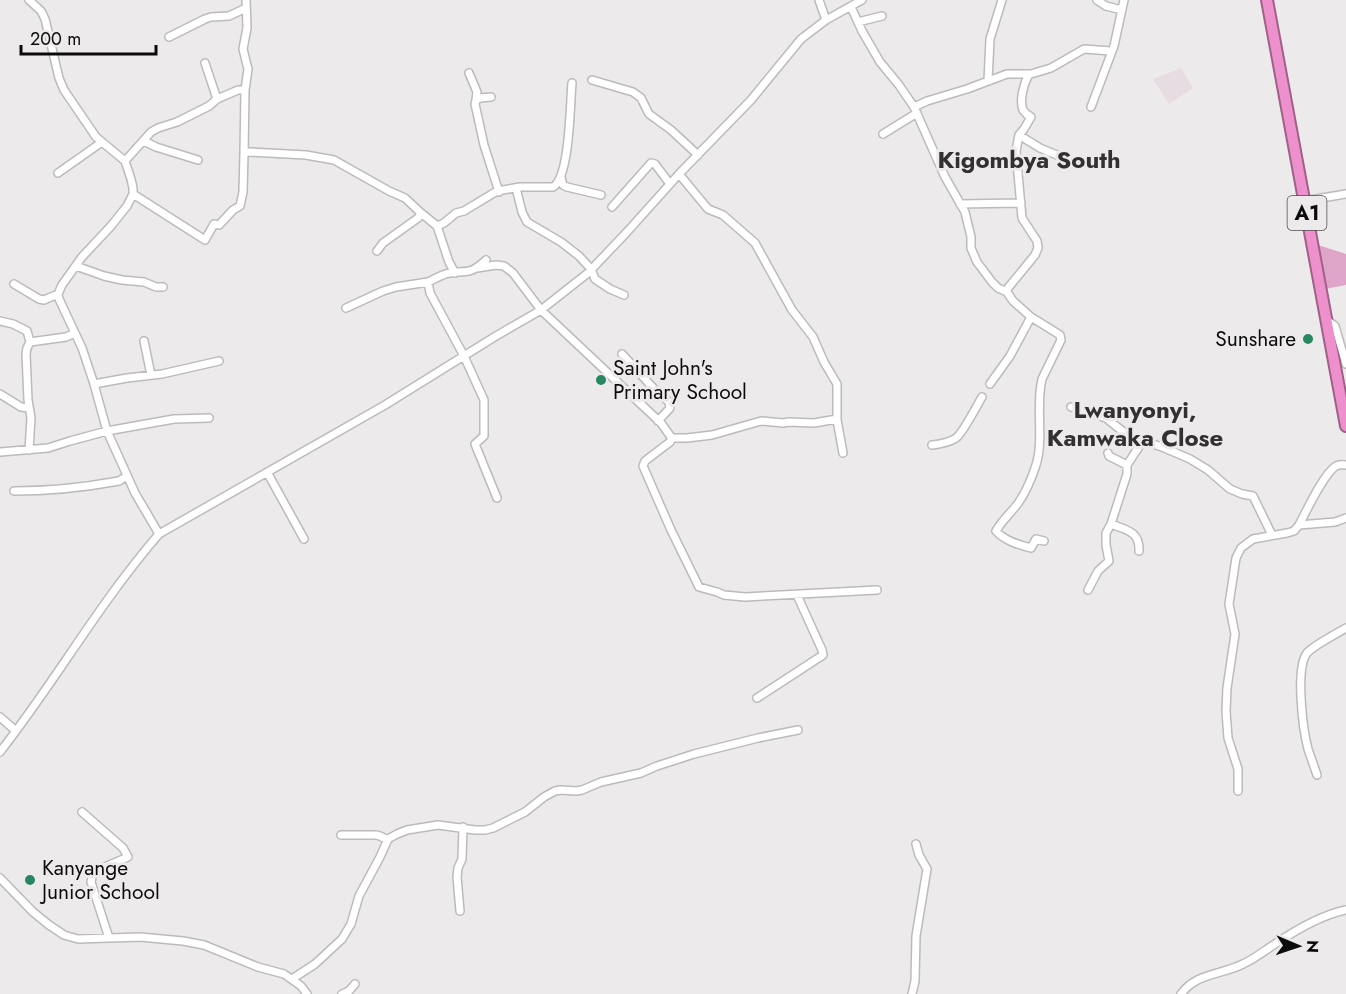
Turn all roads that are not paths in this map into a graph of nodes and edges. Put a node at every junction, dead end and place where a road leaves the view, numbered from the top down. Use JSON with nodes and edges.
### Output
{"nodes":[{"id":1,"x":29,"y":0,"type":"edge"},
{"id":2,"x":819,"y":0,"type":"edge"},
{"id":3,"x":862,"y":0,"type":"edge"},
{"id":4,"x":1002,"y":0,"type":"edge"},
{"id":5,"x":1097,"y":0,"type":"edge"},
{"id":6,"x":1124,"y":0,"type":"edge"},
{"id":7,"x":1267,"y":0,"type":"edge"},
{"id":8,"x":246,"y":4,"type":"edge"},
{"id":9,"x":851,"y":7,"type":"junction"},
{"id":10,"x":1122,"y":10,"type":"junction"},
{"id":11,"x":882,"y":16,"type":"dead end"},
{"id":12,"x":826,"y":20,"type":"junction"},
{"id":13,"x":858,"y":22,"type":"junction"},
{"id":14,"x":169,"y":37,"type":"dead end"},
{"id":15,"x":1111,"y":51,"type":"junction"},
{"id":16,"x":205,"y":63,"type":"dead end"},
{"id":17,"x":469,"y":73,"type":"dead end"},
{"id":18,"x":1029,"y":74,"type":"junction"},
{"id":19,"x":592,"y":80,"type":"dead end"},
{"id":20,"x":988,"y":81,"type":"junction"},
{"id":21,"x":572,"y":83,"type":"dead end"},
{"id":22,"x":244,"y":90,"type":"junction"},
{"id":23,"x":491,"y":97,"type":"dead end"},
{"id":24,"x":218,"y":99,"type":"junction"},
{"id":25,"x":476,"y":100,"type":"junction"},
{"id":26,"x":1091,"y":107,"type":"dead end"},
{"id":27,"x":915,"y":110,"type":"junction"},
{"id":28,"x":883,"y":134,"type":"dead end"},
{"id":29,"x":1019,"y":135,"type":"junction"},
{"id":30,"x":144,"y":141,"type":"junction"},
{"id":31,"x":102,"y":142,"type":"junction"},
{"id":32,"x":244,"y":153,"type":"junction"},
{"id":33,"x":698,"y":155,"type":"junction"},
{"id":34,"x":198,"y":160,"type":"dead end"},
{"id":35,"x":125,"y":161,"type":"junction"},
{"id":36,"x":1074,"y":162,"type":"dead end"},
{"id":37,"x":58,"y":173,"type":"dead end"},
{"id":38,"x":679,"y":174,"type":"junction"},
{"id":39,"x":561,"y":177,"type":"junction"},
{"id":40,"x":670,"y":184,"type":"junction"},
{"id":41,"x":516,"y":188,"type":"junction"},
{"id":42,"x":499,"y":192,"type":"junction"},
{"id":43,"x":133,"y":194,"type":"junction"},
{"id":44,"x":1346,"y":194,"type":"edge"},
{"id":45,"x":601,"y":195,"type":"dead end"},
{"id":46,"x":1304,"y":201,"type":"junction"},
{"id":47,"x":1021,"y":203,"type":"junction"},
{"id":48,"x":960,"y":204,"type":"junction"},
{"id":49,"x":612,"y":207,"type":"dead end"},
{"id":50,"x":421,"y":213,"type":"junction"},
{"id":51,"x":437,"y":226,"type":"junction"},
{"id":52,"x":377,"y":251,"type":"dead end"},
{"id":53,"x":486,"y":260,"type":"dead end"},
{"id":54,"x":76,"y":266,"type":"junction"},
{"id":55,"x":477,"y":268,"type":"junction"},
{"id":56,"x":591,"y":269,"type":"junction"},
{"id":57,"x":454,"y":273,"type":"junction"},
{"id":58,"x":428,"y":282,"type":"junction"},
{"id":59,"x":14,"y":284,"type":"dead end"},
{"id":60,"x":163,"y":287,"type":"dead end"},
{"id":61,"x":1007,"y":292,"type":"junction"},
{"id":62,"x":58,"y":294,"type":"junction"},
{"id":63,"x":624,"y":295,"type":"dead end"},
{"id":64,"x":346,"y":308,"type":"dead end"},
{"id":65,"x":541,"y":310,"type":"junction"},
{"id":66,"x":1032,"y":317,"type":"junction"},
{"id":67,"x":1327,"y":320,"type":"junction"},
{"id":68,"x":0,"y":321,"type":"edge"},
{"id":69,"x":75,"y":333,"type":"junction"},
{"id":70,"x":144,"y":341,"type":"dead end"},
{"id":71,"x":30,"y":342,"type":"junction"},
{"id":72,"x":622,"y":354,"type":"dead end"},
{"id":73,"x":464,"y":356,"type":"junction"},
{"id":74,"x":219,"y":361,"type":"dead end"},
{"id":75,"x":1346,"y":364,"type":"edge"},
{"id":76,"x":152,"y":375,"type":"junction"},
{"id":77,"x":94,"y":384,"type":"junction"},
{"id":78,"x":990,"y":384,"type":"dead end"},
{"id":79,"x":0,"y":394,"type":"edge"},
{"id":80,"x":982,"y":397,"type":"dead end"},
{"id":81,"x":1071,"y":407,"type":"dead end"},
{"id":82,"x":29,"y":408,"type":"junction"},
{"id":83,"x":209,"y":418,"type":"dead end"},
{"id":84,"x":837,"y":419,"type":"junction"},
{"id":85,"x":658,"y":421,"type":"junction"},
{"id":86,"x":1346,"y":426,"type":"edge"},
{"id":87,"x":107,"y":431,"type":"junction"},
{"id":88,"x":672,"y":438,"type":"junction"},
{"id":89,"x":1142,"y":442,"type":"junction"},
{"id":90,"x":932,"y":445,"type":"dead end"},
{"id":91,"x":29,"y":450,"type":"junction"},
{"id":92,"x":0,"y":452,"type":"edge"},
{"id":93,"x":843,"y":453,"type":"dead end"},
{"id":94,"x":1108,"y":453,"type":"dead end"},
{"id":95,"x":1127,"y":465,"type":"junction"},
{"id":96,"x":1346,"y":465,"type":"edge"},
{"id":97,"x":267,"y":472,"type":"junction"},
{"id":98,"x":127,"y":476,"type":"junction"},
{"id":99,"x":14,"y":491,"type":"dead end"},
{"id":100,"x":497,"y":498,"type":"dead end"},
{"id":101,"x":1346,"y":518,"type":"edge"},
{"id":102,"x":1111,"y":524,"type":"junction"},
{"id":103,"x":1299,"y":525,"type":"junction"},
{"id":104,"x":159,"y":534,"type":"junction"},
{"id":105,"x":1272,"y":535,"type":"junction"},
{"id":106,"x":304,"y":539,"type":"dead end"},
{"id":107,"x":1044,"y":541,"type":"dead end"},
{"id":108,"x":1139,"y":551,"type":"dead end"},
{"id":109,"x":877,"y":590,"type":"dead end"},
{"id":110,"x":1088,"y":591,"type":"dead end"},
{"id":111,"x":797,"y":595,"type":"junction"},
{"id":112,"x":1346,"y":628,"type":"edge"},
{"id":113,"x":757,"y":698,"type":"dead end"},
{"id":114,"x":0,"y":717,"type":"edge"},
{"id":115,"x":798,"y":730,"type":"dead end"},
{"id":116,"x":16,"y":731,"type":"junction"},
{"id":117,"x":0,"y":752,"type":"edge"},
{"id":118,"x":1317,"y":775,"type":"dead end"},
{"id":119,"x":1238,"y":791,"type":"dead end"},
{"id":120,"x":82,"y":812,"type":"dead end"},
{"id":121,"x":463,"y":827,"type":"junction"},
{"id":122,"x":341,"y":835,"type":"dead end"},
{"id":123,"x":388,"y":840,"type":"junction"},
{"id":124,"x":916,"y":844,"type":"dead end"},
{"id":125,"x":0,"y":878,"type":"edge"},
{"id":126,"x":460,"y":910,"type":"dead end"},
{"id":127,"x":1346,"y":910,"type":"edge"},
{"id":128,"x":109,"y":938,"type":"junction"},
{"id":129,"x":292,"y":979,"type":"junction"},
{"id":130,"x":355,"y":984,"type":"dead end"},
{"id":131,"x":308,"y":994,"type":"edge"},
{"id":132,"x":342,"y":994,"type":"edge"},
{"id":133,"x":912,"y":994,"type":"edge"},
{"id":134,"x":1181,"y":994,"type":"edge"}],
"edges":[{"from":1,"to":31,"type":"street"},
{"from":2,"to":12,"type":"street"},
{"from":3,"to":9,"type":"street"},
{"from":4,"to":20,"type":"street"},
{"from":5,"to":10,"type":"street"},
{"from":6,"to":10,"type":"street"},
{"from":7,"to":46,"type":"highway","number":"A1"},
{"from":8,"to":14,"type":"street"},
{"from":8,"to":22,"type":"street"},
{"from":9,"to":12,"type":"street"},
{"from":9,"to":13,"type":"street"},
{"from":10,"to":15,"type":"street"},
{"from":11,"to":13,"type":"street"},
{"from":12,"to":33,"type":"street"},
{"from":13,"to":27,"type":"street"},
{"from":15,"to":18,"type":"street"},
{"from":15,"to":26,"type":"street"},
{"from":16,"to":24,"type":"street"},
{"from":17,"to":25,"type":"street"},
{"from":18,"to":20,"type":"street"},
{"from":18,"to":29,"type":"street"},
{"from":19,"to":33,"type":"street"},
{"from":20,"to":27,"type":"street"},
{"from":21,"to":39,"type":"street"},
{"from":22,"to":24,"type":"street"},
{"from":22,"to":32,"type":"street"},
{"from":23,"to":25,"type":"street"},
{"from":24,"to":30,"type":"street"},
{"from":25,"to":42,"type":"street"},
{"from":27,"to":28,"type":"street"},
{"from":27,"to":48,"type":"street"},
{"from":29,"to":36,"type":"street"},
{"from":29,"to":47,"type":"street"},
{"from":30,"to":34,"type":"street"},
{"from":30,"to":35,"type":"street"},
{"from":31,"to":35,"type":"street"},
{"from":31,"to":37,"type":"street"},
{"from":32,"to":43,"type":"street"},
{"from":32,"to":50,"type":"street"},
{"from":33,"to":38,"type":"street"},
{"from":35,"to":43,"type":"street"},
{"from":38,"to":40,"type":"street"},
{"from":38,"to":84,"type":"street"},
{"from":39,"to":41,"type":"street"},
{"from":39,"to":45,"type":"street"},
{"from":40,"to":49,"type":"street"},
{"from":40,"to":56,"type":"street"},
{"from":41,"to":42,"type":"street"},
{"from":41,"to":56,"type":"street"},
{"from":42,"to":51,"type":"street"},
{"from":43,"to":54,"type":"street"},
{"from":44,"to":46,"type":"street"},
{"from":46,"to":67,"type":"highway","number":"A1"},
{"from":47,"to":48,"type":"street"},
{"from":47,"to":61,"type":"street"},
{"from":48,"to":61,"type":"street"},
{"from":50,"to":51,"type":"street"},
{"from":50,"to":52,"type":"street"},
{"from":51,"to":57,"type":"street"},
{"from":53,"to":55,"type":"street"},
{"from":54,"to":60,"type":"street"},
{"from":54,"to":62,"type":"street"},
{"from":55,"to":57,"type":"street"},
{"from":55,"to":65,"type":"street"},
{"from":56,"to":63,"type":"street"},
{"from":56,"to":65,"type":"street"},
{"from":57,"to":58,"type":"street"},
{"from":58,"to":64,"type":"street"},
{"from":58,"to":73,"type":"street"},
{"from":59,"to":62,"type":"street"},
{"from":61,"to":66,"type":"street"},
{"from":62,"to":69,"type":"street"},
{"from":65,"to":73,"type":"street"},
{"from":65,"to":85,"type":"street"},
{"from":66,"to":78,"type":"street"},
{"from":66,"to":107,"type":"street"},
{"from":67,"to":75,"type":"street"},
{"from":67,"to":86,"type":"highway","number":"A1"},
{"from":68,"to":71,"type":"street"},
{"from":69,"to":71,"type":"street"},
{"from":69,"to":77,"type":"street"},
{"from":70,"to":76,"type":"street"},
{"from":71,"to":82,"type":"street"},
{"from":72,"to":85,"type":"street"},
{"from":73,"to":97,"type":"street"},
{"from":73,"to":100,"type":"street"},
{"from":74,"to":76,"type":"street"},
{"from":76,"to":77,"type":"street"},
{"from":77,"to":87,"type":"street"},
{"from":79,"to":82,"type":"street"},
{"from":80,"to":90,"type":"street"},
{"from":81,"to":89,"type":"street"},
{"from":82,"to":91,"type":"street"},
{"from":83,"to":87,"type":"street"},
{"from":84,"to":88,"type":"street"},
{"from":84,"to":93,"type":"street"},
{"from":85,"to":88,"type":"street"},
{"from":87,"to":91,"type":"street"},
{"from":87,"to":98,"type":"street"},
{"from":88,"to":111,"type":"street"},
{"from":89,"to":95,"type":"street"},
{"from":89,"to":105,"type":"street"},
{"from":91,"to":92,"type":"street"},
{"from":94,"to":95,"type":"street"},
{"from":95,"to":102,"type":"street"},
{"from":96,"to":103,"type":"street"},
{"from":97,"to":104,"type":"street"},
{"from":97,"to":106,"type":"street"},
{"from":98,"to":99,"type":"street"},
{"from":98,"to":104,"type":"street"},
{"from":101,"to":103,"type":"street"},
{"from":102,"to":108,"type":"street"},
{"from":102,"to":110,"type":"street"},
{"from":103,"to":105,"type":"street"},
{"from":104,"to":116,"type":"street"},
{"from":105,"to":119,"type":"street"},
{"from":109,"to":111,"type":"street"},
{"from":111,"to":113,"type":"street"},
{"from":112,"to":118,"type":"street"},
{"from":114,"to":116,"type":"street"},
{"from":115,"to":121,"type":"street"},
{"from":116,"to":117,"type":"street"},
{"from":120,"to":128,"type":"street"},
{"from":121,"to":123,"type":"street"},
{"from":121,"to":126,"type":"street"},
{"from":122,"to":123,"type":"street"},
{"from":123,"to":129,"type":"street"},
{"from":124,"to":133,"type":"street"},
{"from":125,"to":128,"type":"street"},
{"from":127,"to":134,"type":"street"},
{"from":128,"to":129,"type":"street"},
{"from":129,"to":131,"type":"street"},
{"from":130,"to":132,"type":"street"}]}
